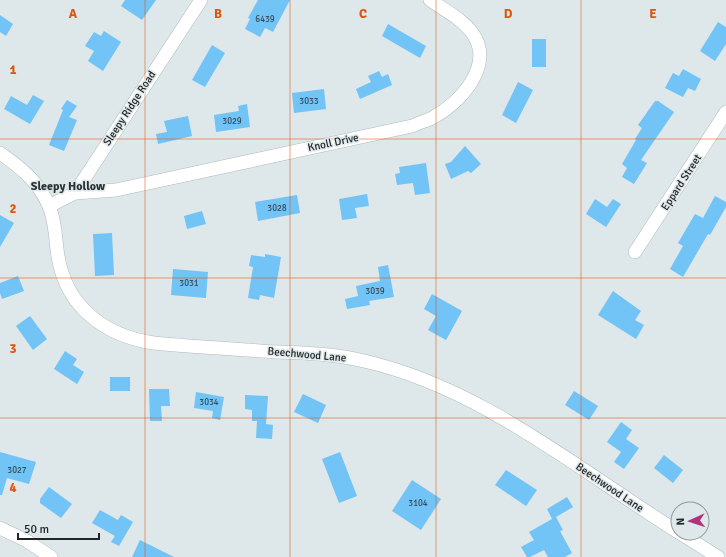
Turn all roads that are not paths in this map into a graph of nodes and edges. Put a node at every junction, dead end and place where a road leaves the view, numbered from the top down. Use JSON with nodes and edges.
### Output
{"nodes":[{"id":1,"x":200,"y":0,"type":"edge"},
{"id":2,"x":430,"y":0,"type":"edge"},
{"id":3,"x":726,"y":112,"type":"edge"},
{"id":4,"x":0,"y":153,"type":"edge"},
{"id":5,"x":75,"y":193,"type":"junction"},
{"id":6,"x":49,"y":206,"type":"junction"},
{"id":7,"x":635,"y":252,"type":"dead end"},
{"id":8,"x":670,"y":526,"type":"edge"},
{"id":9,"x":0,"y":528,"type":"edge"},
{"id":10,"x":693,"y":541,"type":"edge"},
{"id":11,"x":51,"y":557,"type":"edge"},
{"id":12,"x":718,"y":557,"type":"edge"}],
"edges":[{"from":1,"to":5,"type":"street","name":"Sleepy Ridge Road"},
{"from":2,"to":5,"type":"street","name":"Knoll Drive"},
{"from":3,"to":7,"type":"street","name":"Eppard Street"},
{"from":4,"to":6,"type":"street","name":"Beechwood Lane"},
{"from":5,"to":6,"type":"street"},
{"from":6,"to":8,"type":"street","name":"Beechwood Lane"},
{"from":9,"to":11,"type":"street"},
{"from":10,"to":12,"type":"street","name":"Beechwood Lane"}]}
